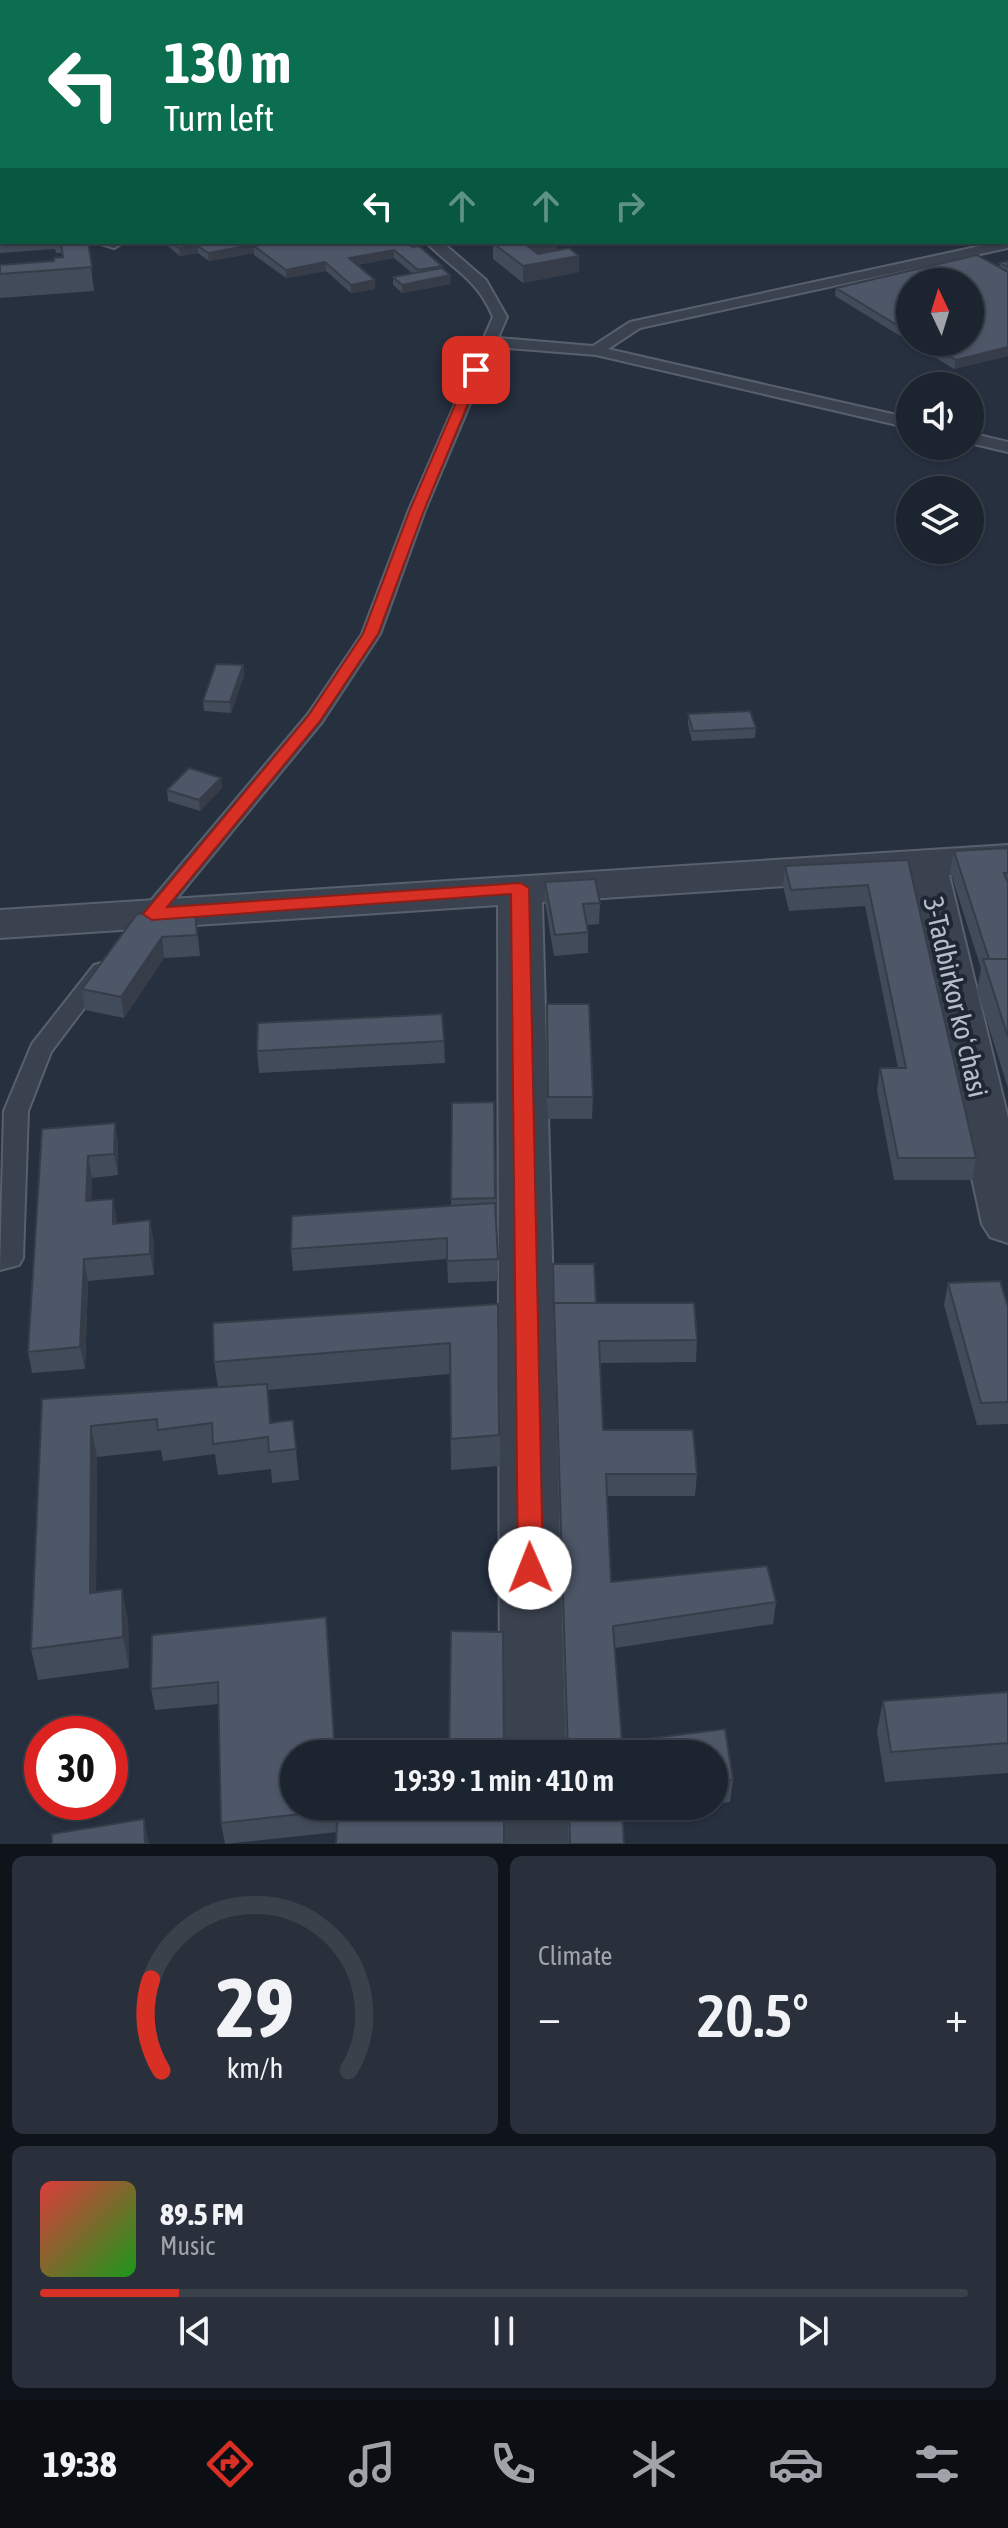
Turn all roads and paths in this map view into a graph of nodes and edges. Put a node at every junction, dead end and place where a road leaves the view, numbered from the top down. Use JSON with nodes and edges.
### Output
{"nodes":[{"id":1,"x":436,"y":244,"type":"edge"},
{"id":2,"x":1008,"y":244,"type":"edge"},
{"id":3,"x":488,"y":342,"type":"junction"},
{"id":4,"x":596,"y":351,"type":"junction"},
{"id":5,"x":896,"y":420,"type":"edge"},
{"id":6,"x":984,"y":441,"type":"edge"},
{"id":7,"x":1008,"y":447,"type":"edge"},
{"id":8,"x":1008,"y":858,"type":"edge"},
{"id":9,"x":925,"y":864,"type":"junction"},
{"id":10,"x":520,"y":888,"type":"junction"},
{"id":11,"x":0,"y":924,"type":"edge"},
{"id":12,"x":143,"y":924,"type":"junction"},
{"id":13,"x":115,"y":955,"type":"edge"},
{"id":14,"x":1008,"y":1224,"type":"edge"},
{"id":15,"x":0,"y":1260,"type":"edge"},
{"id":16,"x":533,"y":1740,"type":"edge"},
{"id":17,"x":534,"y":1820,"type":"edge"},
{"id":18,"x":535,"y":1844,"type":"edge"}],
"edges":[{"from":1,"to":3,"type":"lane"},
{"from":2,"to":4,"type":"lane"},
{"from":3,"to":4,"type":"lane"},
{"from":3,"to":12,"type":"lane"},
{"from":4,"to":5,"type":"lane"},
{"from":6,"to":7,"type":"lane"},
{"from":8,"to":9,"type":"street"},
{"from":9,"to":10,"type":"street"},
{"from":9,"to":14,"type":"street","name":"3-Tadbirkor koʻchasi"},
{"from":10,"to":12,"type":"street"},
{"from":10,"to":16,"type":"street"},
{"from":11,"to":12,"type":"street"},
{"from":13,"to":15,"type":"lane"},
{"from":17,"to":18,"type":"street"}]}
